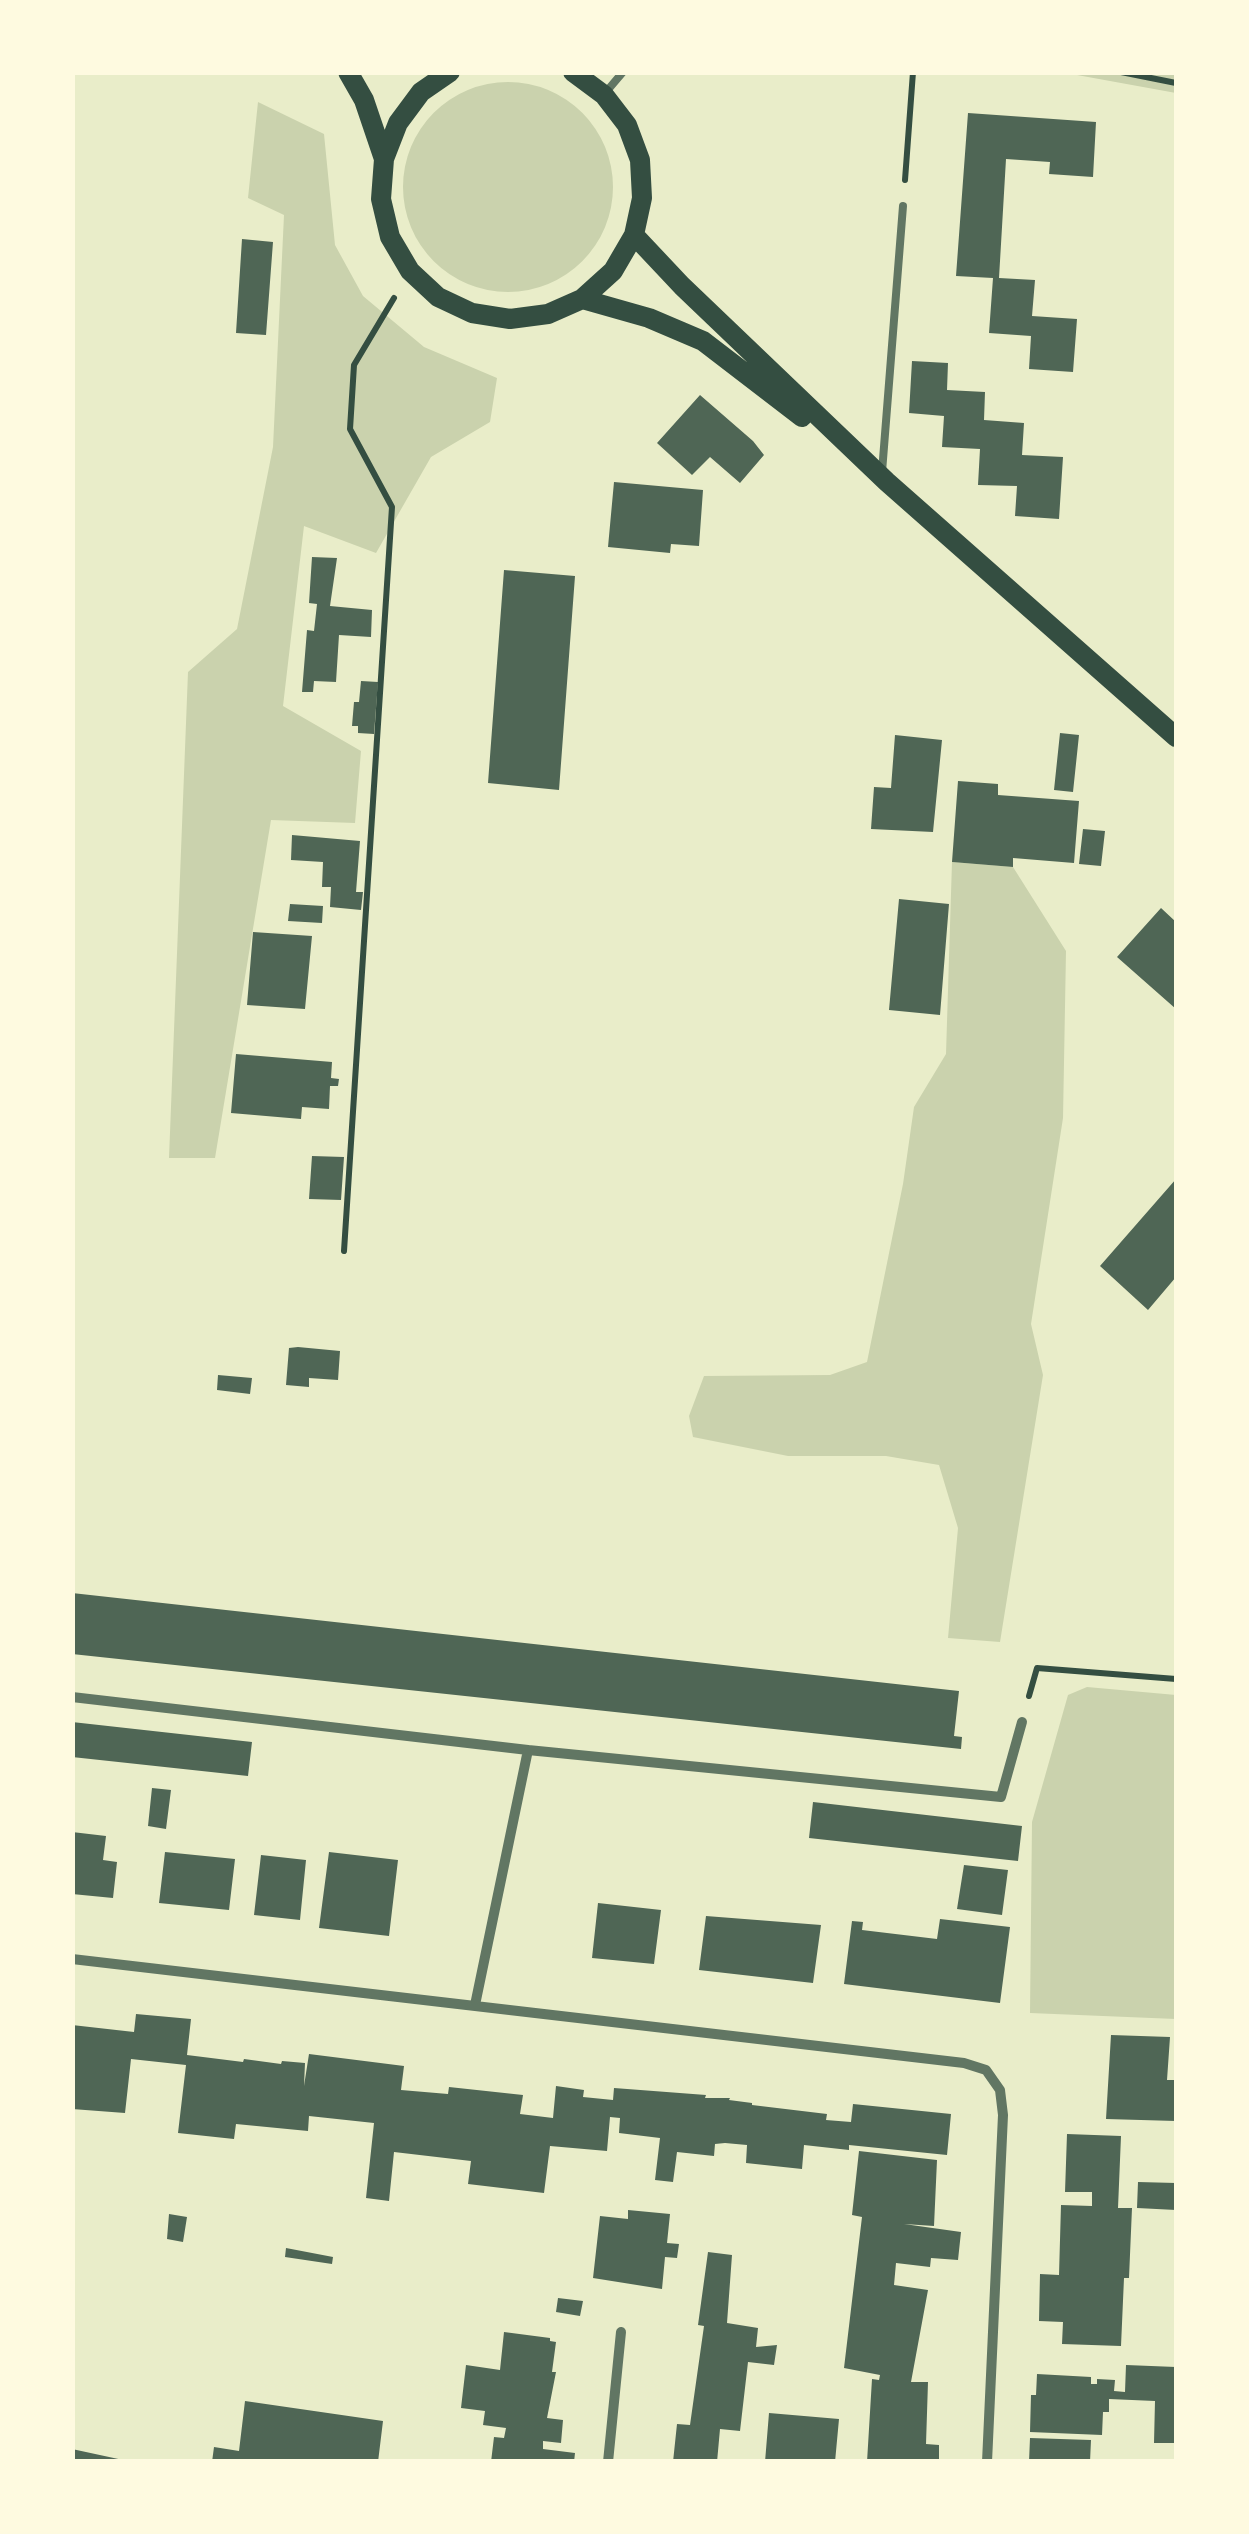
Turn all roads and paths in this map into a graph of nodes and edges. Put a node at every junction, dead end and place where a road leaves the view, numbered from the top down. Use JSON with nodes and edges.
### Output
{"nodes":[{"id":1,"x":348,"y":72,"type":"edge"},
{"id":2,"x":450,"y":72,"type":"edge"},
{"id":3,"x":573,"y":72,"type":"edge"},
{"id":4,"x":622,"y":72,"type":"edge"},
{"id":5,"x":913,"y":72,"type":"edge"},
{"id":6,"x":1121,"y":72,"type":"edge"},
{"id":7,"x":1176,"y":83,"type":"edge"},
{"id":8,"x":604,"y":95,"type":"junction"},
{"id":9,"x":384,"y":159,"type":"junction"},
{"id":10,"x":903,"y":206,"type":"joint"},
{"id":11,"x":634,"y":235,"type":"junction"},
{"id":12,"x":410,"y":271,"type":"junction"},
{"id":13,"x":582,"y":299,"type":"junction"},
{"id":14,"x":884,"y":480,"type":"junction"},
{"id":15,"x":1176,"y":737,"type":"edge"},
{"id":16,"x":344,"y":1251,"type":"dead end"},
{"id":17,"x":1176,"y":1678,"type":"edge"},
{"id":18,"x":72,"y":1697,"type":"edge"},
{"id":19,"x":1022,"y":1722,"type":"joint"},
{"id":20,"x":528,"y":1750,"type":"junction"},
{"id":21,"x":72,"y":1959,"type":"edge"},
{"id":22,"x":475,"y":2005,"type":"junction"},
{"id":23,"x":621,"y":2332,"type":"dead end"},
{"id":24,"x":608,"y":2462,"type":"edge"},
{"id":25,"x":987,"y":2462,"type":"edge"}],
"edges":[{"from":1,"to":9,"type":"main road"},
{"from":2,"to":9,"type":"main road"},
{"from":3,"to":8,"type":"main road"},
{"from":4,"to":8,"type":"lane"},
{"from":5,"to":10,"type":"path"},
{"from":6,"to":7,"type":"path"},
{"from":8,"to":11,"type":"main road"},
{"from":9,"to":12,"type":"main road"},
{"from":10,"to":14,"type":"lane"},
{"from":11,"to":13,"type":"main road"},
{"from":11,"to":14,"type":"main road"},
{"from":12,"to":13,"type":"main road"},
{"from":12,"to":16,"type":"path"},
{"from":13,"to":14,"type":"main road"},
{"from":14,"to":15,"type":"main road"},
{"from":17,"to":19,"type":"path"},
{"from":18,"to":20,"type":"street"},
{"from":19,"to":20,"type":"street"},
{"from":20,"to":22,"type":"street"},
{"from":21,"to":22,"type":"street"},
{"from":22,"to":25,"type":"street"},
{"from":23,"to":24,"type":"street"}]}
